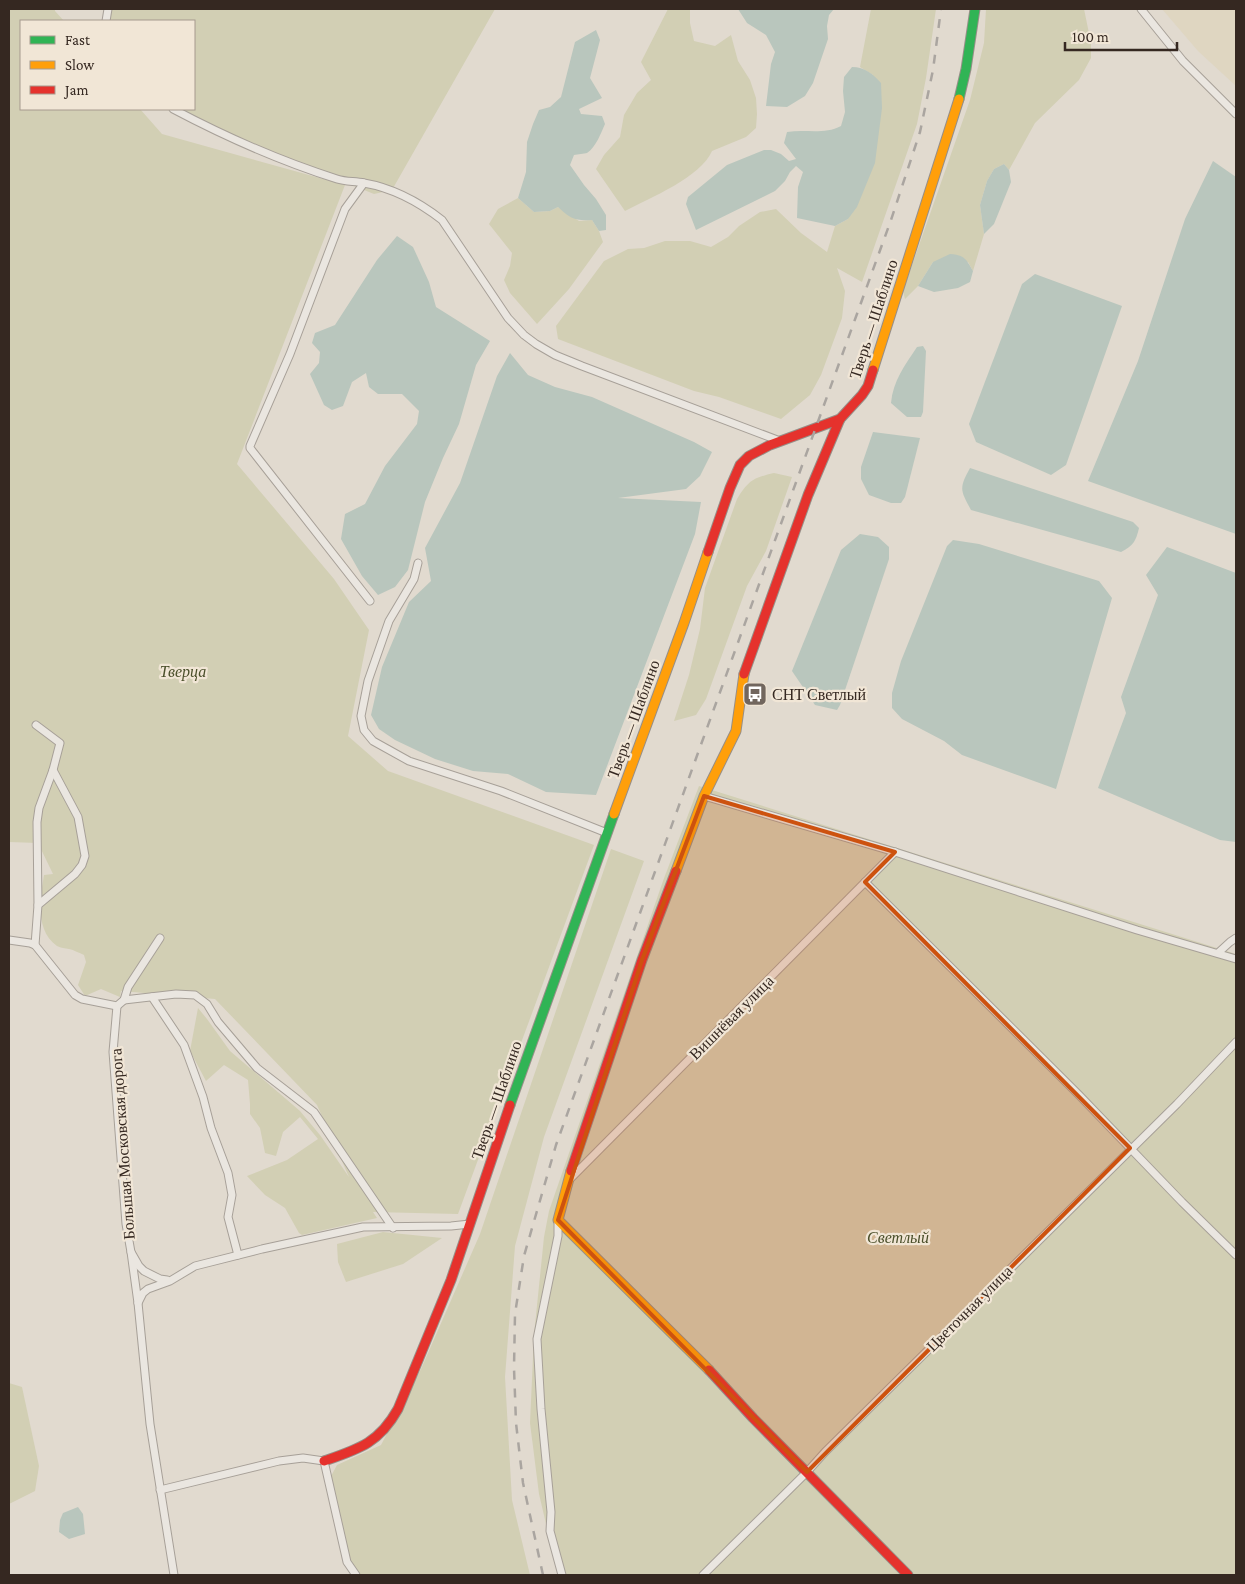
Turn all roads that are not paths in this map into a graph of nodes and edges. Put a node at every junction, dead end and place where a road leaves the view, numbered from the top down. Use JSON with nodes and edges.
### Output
{"nodes":[{"id":1,"x":975,"y":9,"type":"edge"},
{"id":2,"x":1141,"y":9,"type":"edge"},
{"id":3,"x":175,"y":110,"type":"edge"},
{"id":4,"x":1236,"y":114,"type":"edge"},
{"id":5,"x":364,"y":183,"type":"junction"},
{"id":6,"x":840,"y":419,"type":"junction"},
{"id":7,"x":780,"y":441,"type":"junction"},
{"id":8,"x":418,"y":562,"type":"dead end"},
{"id":9,"x":370,"y":602,"type":"dead end"},
{"id":10,"x":36,"y":725,"type":"dead end"},
{"id":11,"x":53,"y":770,"type":"junction"},
{"id":12,"x":704,"y":796,"type":"junction"},
{"id":13,"x":607,"y":833,"type":"junction"},
{"id":14,"x":895,"y":852,"type":"junction"},
{"id":15,"x":865,"y":882,"type":"junction"},
{"id":16,"x":38,"y":905,"type":"junction"},
{"id":17,"x":160,"y":938,"type":"dead end"},
{"id":18,"x":1236,"y":938,"type":"edge"},
{"id":19,"x":9,"y":940,"type":"edge"},
{"id":20,"x":35,"y":945,"type":"junction"},
{"id":21,"x":1218,"y":953,"type":"junction"},
{"id":22,"x":1236,"y":959,"type":"edge"},
{"id":23,"x":152,"y":997,"type":"junction"},
{"id":24,"x":124,"y":1000,"type":"junction"},
{"id":25,"x":118,"y":1006,"type":"junction"},
{"id":26,"x":1236,"y":1042,"type":"edge"},
{"id":27,"x":1130,"y":1148,"type":"junction"},
{"id":28,"x":568,"y":1181,"type":"junction"},
{"id":29,"x":558,"y":1220,"type":"junction"},
{"id":30,"x":470,"y":1224,"type":"junction"},
{"id":31,"x":393,"y":1228,"type":"junction"},
{"id":32,"x":131,"y":1252,"type":"junction"},
{"id":33,"x":1236,"y":1255,"type":"edge"},
{"id":34,"x":238,"y":1256,"type":"junction"},
{"id":35,"x":170,"y":1281,"type":"junction"},
{"id":36,"x":138,"y":1303,"type":"junction"},
{"id":37,"x":324,"y":1461,"type":"junction"},
{"id":38,"x":807,"y":1472,"type":"junction"},
{"id":39,"x":160,"y":1490,"type":"junction"},
{"id":40,"x":174,"y":1575,"type":"edge"},
{"id":41,"x":356,"y":1575,"type":"edge"},
{"id":42,"x":562,"y":1575,"type":"edge"},
{"id":43,"x":703,"y":1575,"type":"edge"},
{"id":44,"x":908,"y":1575,"type":"edge"}],
"edges":[{"from":1,"to":6,"type":"street","name":"Тверь — Шаблино"},
{"from":2,"to":4,"type":"street"},
{"from":3,"to":5,"type":"street"},
{"from":5,"to":7,"type":"street"},
{"from":5,"to":9,"type":"street"},
{"from":6,"to":7,"type":"street","name":"Тверь — Шаблино"},
{"from":6,"to":12,"type":"street"},
{"from":7,"to":13,"type":"street","name":"Тверь — Шаблино"},
{"from":8,"to":13,"type":"street"},
{"from":10,"to":11,"type":"street"},
{"from":11,"to":16,"type":"street"},
{"from":11,"to":16,"type":"street"},
{"from":12,"to":14,"type":"street"},
{"from":12,"to":28,"type":"street"},
{"from":13,"to":30,"type":"street","name":"Тверь — Шаблино"},
{"from":14,"to":15,"type":"street","name":"Вишнёвая улица"},
{"from":14,"to":21,"type":"street"},
{"from":15,"to":27,"type":"street"},
{"from":15,"to":28,"type":"street","name":"Вишнёвая улица"},
{"from":16,"to":20,"type":"street"},
{"from":17,"to":24,"type":"street"},
{"from":18,"to":21,"type":"street"},
{"from":19,"to":20,"type":"street"},
{"from":20,"to":25,"type":"street"},
{"from":21,"to":22,"type":"street"},
{"from":23,"to":24,"type":"street"},
{"from":23,"to":31,"type":"street"},
{"from":23,"to":34,"type":"street"},
{"from":24,"to":25,"type":"street"},
{"from":25,"to":32,"type":"street","name":"Большая Московская дорога"},
{"from":26,"to":27,"type":"street","name":"Цветочная улица"},
{"from":27,"to":33,"type":"street"},
{"from":27,"to":38,"type":"street","name":"Цветочная улица"},
{"from":28,"to":29,"type":"street"},
{"from":29,"to":38,"type":"street"},
{"from":29,"to":42,"type":"street"},
{"from":30,"to":31,"type":"street"},
{"from":30,"to":37,"type":"street","name":"Тверь — Шаблино"},
{"from":31,"to":34,"type":"street"},
{"from":32,"to":35,"type":"street","name":"Большая Московская дорога"},
{"from":32,"to":36,"type":"street","name":"Большая Московская дорога"},
{"from":34,"to":35,"type":"street"},
{"from":35,"to":36,"type":"street"},
{"from":36,"to":39,"type":"street","name":"Большая Московская дорога"},
{"from":37,"to":39,"type":"street"},
{"from":37,"to":41,"type":"street"},
{"from":38,"to":43,"type":"street","name":"Цветочная улица"},
{"from":38,"to":44,"type":"street"},
{"from":39,"to":40,"type":"street","name":"Большая Московская дорога"}]}
